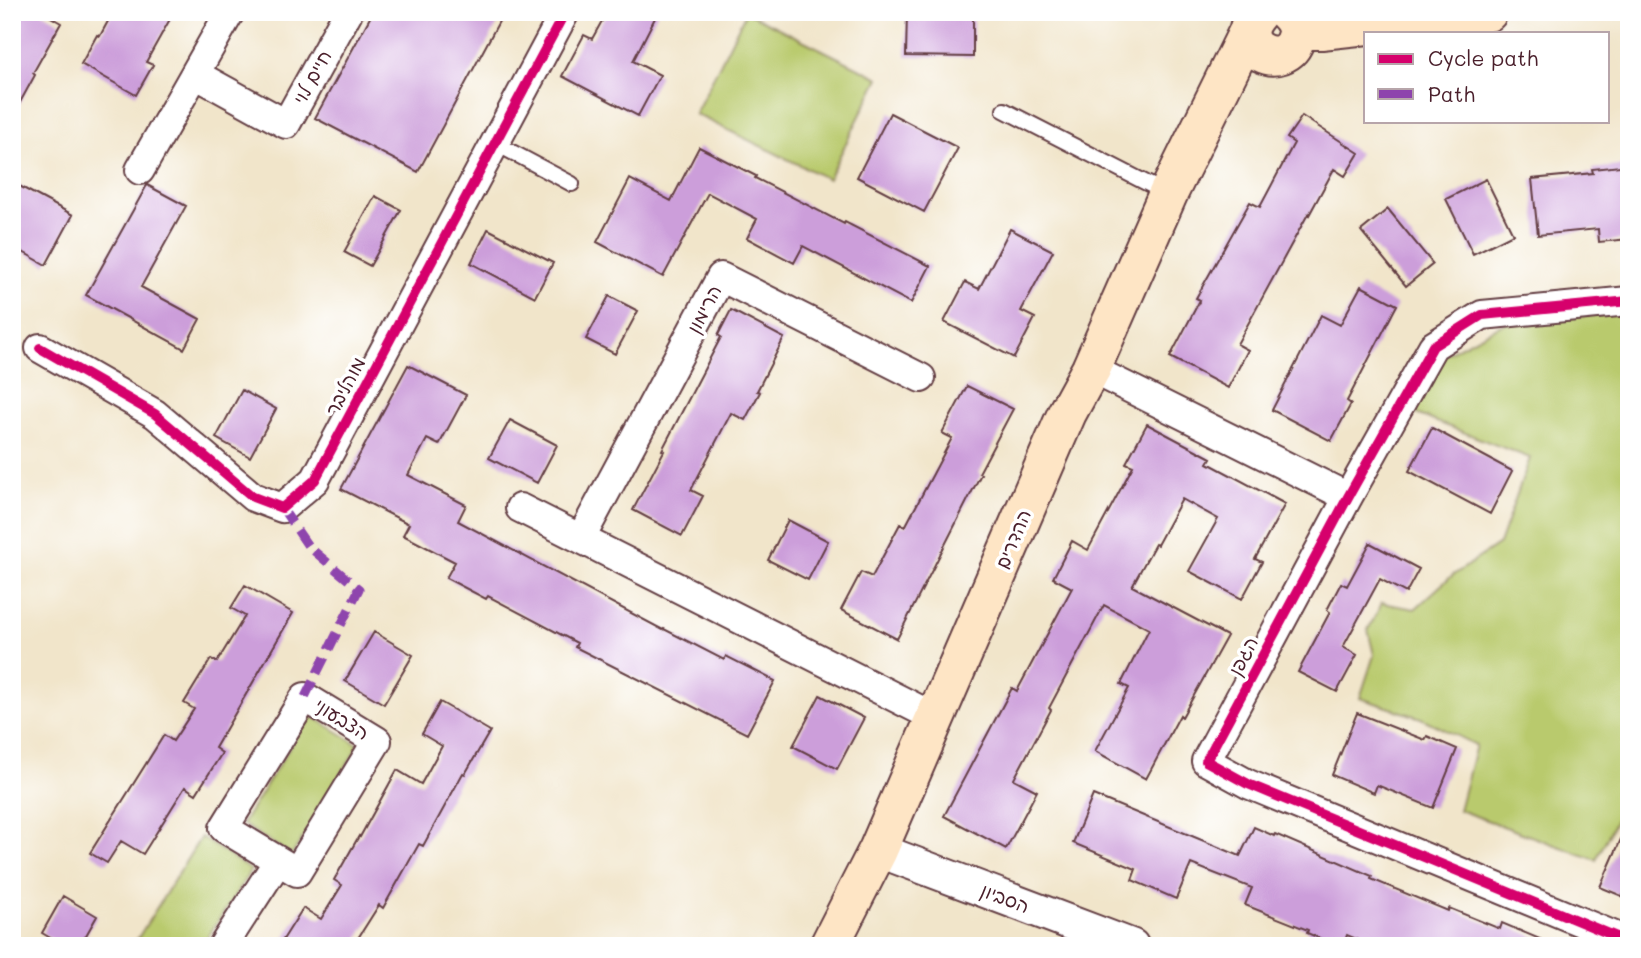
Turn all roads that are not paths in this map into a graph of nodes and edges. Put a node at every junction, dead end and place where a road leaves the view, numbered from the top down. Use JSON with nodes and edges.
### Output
{"nodes":[{"id":1,"x":230,"y":12,"type":"edge"},
{"id":2,"x":348,"y":12,"type":"edge"},
{"id":3,"x":565,"y":12,"type":"edge"},
{"id":4,"x":1488,"y":12,"type":"edge"},
{"id":5,"x":1273,"y":29,"type":"edge"},
{"id":6,"x":195,"y":74,"type":"junction"},
{"id":7,"x":1004,"y":110,"type":"dead end"},
{"id":8,"x":495,"y":143,"type":"junction"},
{"id":9,"x":140,"y":170,"type":"dead end"},
{"id":10,"x":572,"y":184,"type":"dead end"},
{"id":11,"x":1168,"y":194,"type":"junction"},
{"id":12,"x":1629,"y":300,"type":"edge"},
{"id":13,"x":40,"y":348,"type":"dead end"},
{"id":14,"x":1091,"y":369,"type":"junction"},
{"id":15,"x":921,"y":378,"type":"dead end"},
{"id":16,"x":1348,"y":497,"type":"junction"},
{"id":17,"x":520,"y":509,"type":"dead end"},
{"id":18,"x":581,"y":538,"type":"junction"},
{"id":19,"x":936,"y":718,"type":"junction"},
{"id":20,"x":878,"y":850,"type":"junction"},
{"id":21,"x":278,"y":861,"type":"junction"},
{"id":22,"x":1629,"y":942,"type":"edge"},
{"id":23,"x":223,"y":946,"type":"edge"},
{"id":24,"x":829,"y":946,"type":"edge"},
{"id":25,"x":1132,"y":946,"type":"edge"}],
"edges":[{"from":1,"to":6,"type":"street"},
{"from":2,"to":6,"type":"street","name":"חיים לוי"},
{"from":3,"to":8,"type":"street","name":"מוהליבר"},
{"from":4,"to":5,"type":"main road"},
{"from":5,"to":11,"type":"main road","name":"ההדרים"},
{"from":6,"to":9,"type":"street"},
{"from":7,"to":11,"type":"lane"},
{"from":8,"to":10,"type":"lane"},
{"from":8,"to":13,"type":"street","name":"מוהליבר"},
{"from":11,"to":14,"type":"main road","name":"ההדרים"},
{"from":12,"to":16,"type":"street","name":"הגפן"},
{"from":14,"to":16,"type":"street"},
{"from":14,"to":19,"type":"main road","name":"ההדרים"},
{"from":15,"to":18,"type":"street","name":"הרימון"},
{"from":16,"to":22,"type":"street","name":"הגפן"},
{"from":17,"to":18,"type":"street"},
{"from":18,"to":19,"type":"street"},
{"from":19,"to":20,"type":"main road","name":"ההדרים"},
{"from":20,"to":24,"type":"main road","name":"ההדרים"},
{"from":20,"to":25,"type":"street","name":"הסביון"},
{"from":21,"to":21,"type":"street","name":"הצבעוני"},
{"from":21,"to":23,"type":"street"}]}
